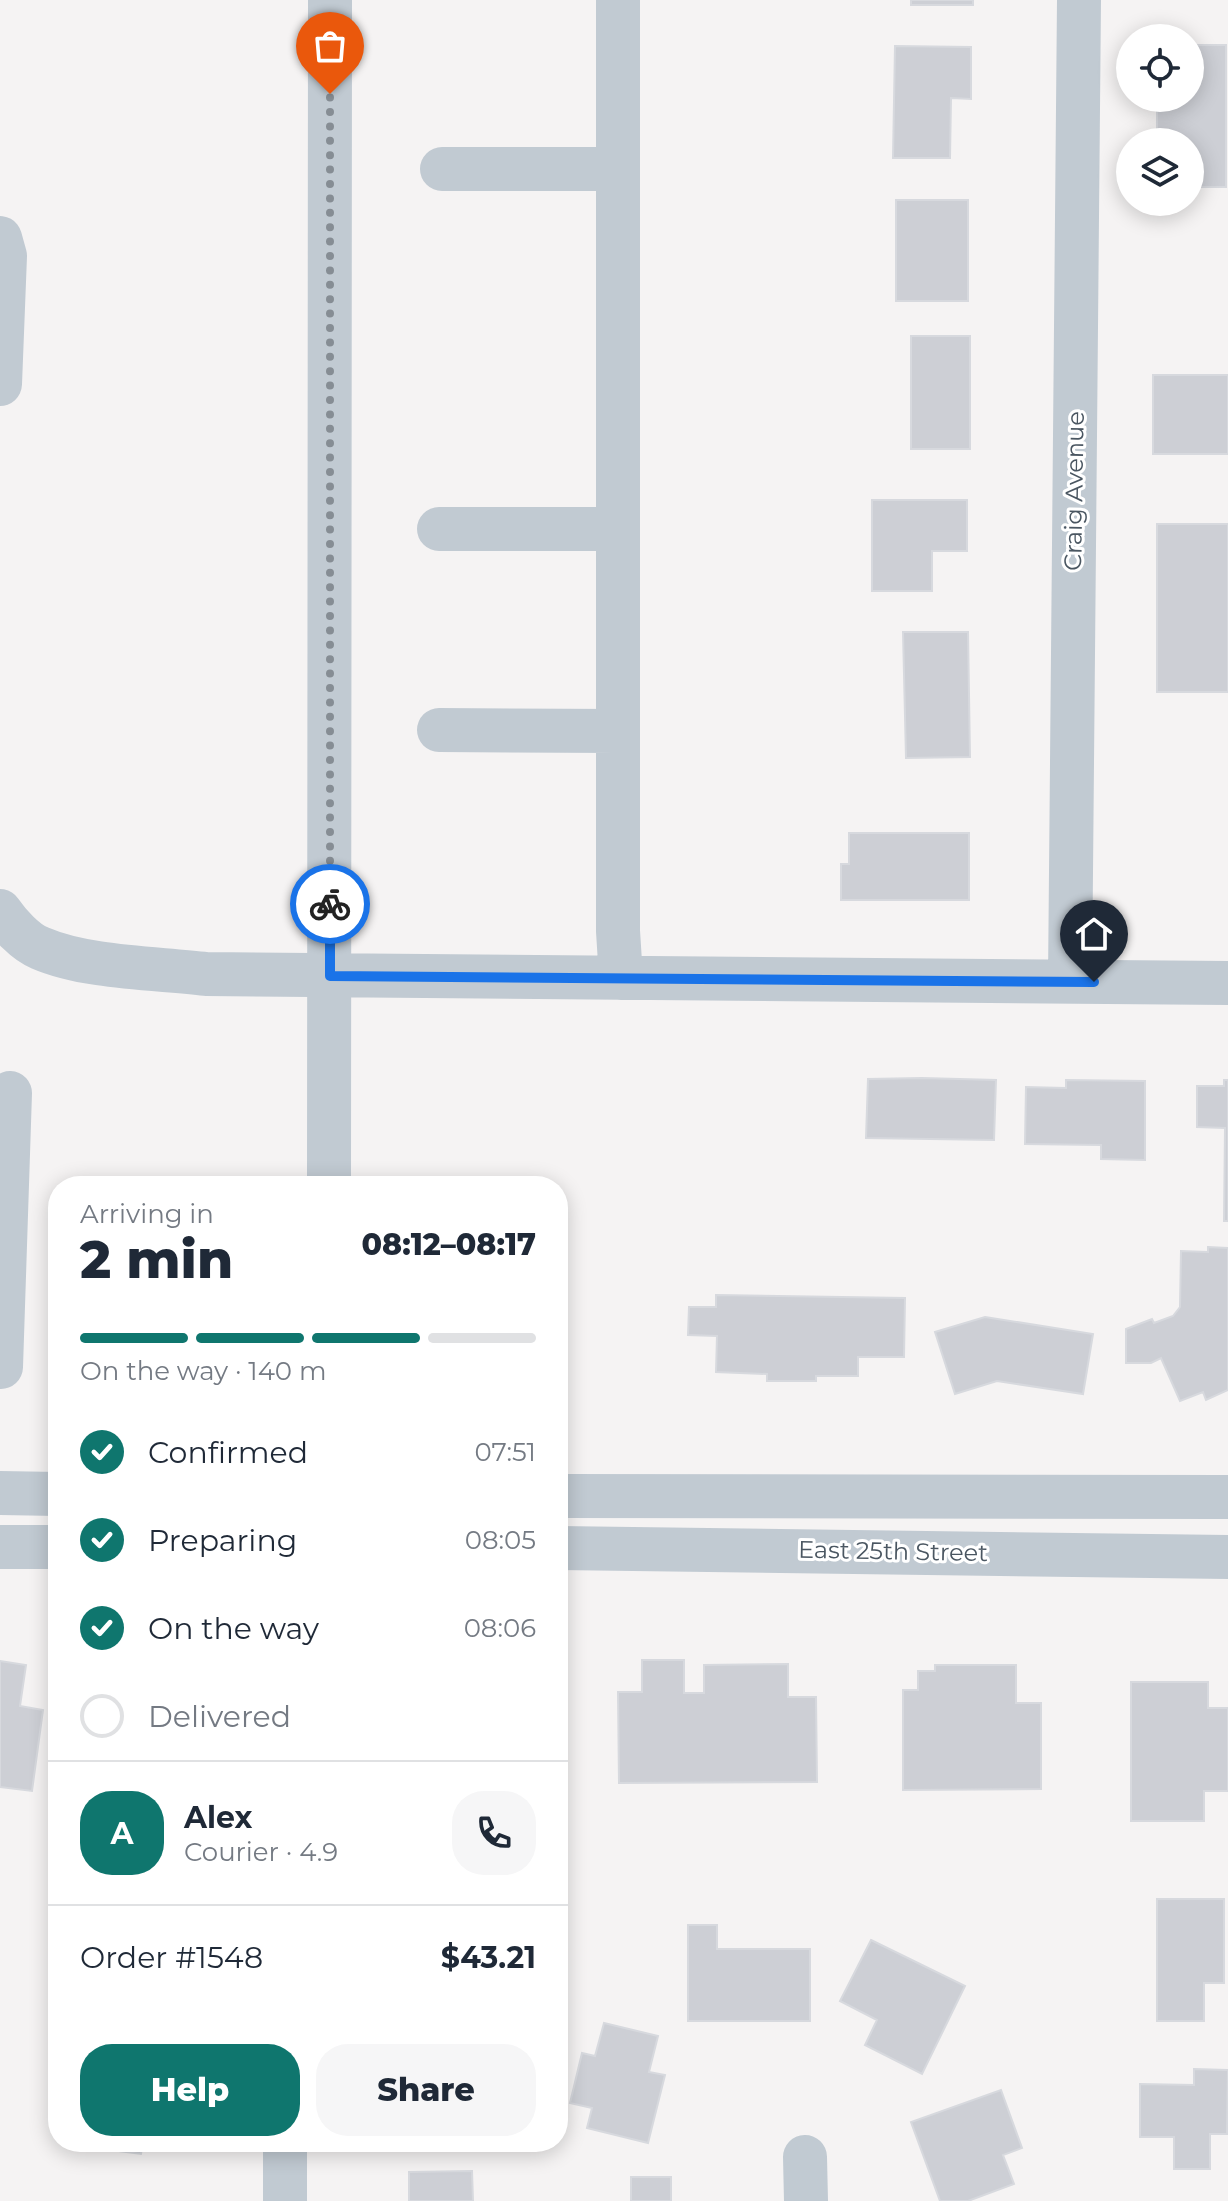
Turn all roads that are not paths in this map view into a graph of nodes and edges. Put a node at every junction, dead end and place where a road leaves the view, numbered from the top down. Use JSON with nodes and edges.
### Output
{"nodes":[{"id":1,"x":330,"y":0,"type":"edge"},
{"id":2,"x":618,"y":0,"type":"edge"},
{"id":3,"x":1079,"y":0,"type":"edge"},
{"id":4,"x":442,"y":169,"type":"dead end"},
{"id":5,"x":618,"y":169,"type":"junction"},
{"id":6,"x":0,"y":238,"type":"edge"},
{"id":7,"x":0,"y":384,"type":"edge"},
{"id":8,"x":439,"y":529,"type":"dead end"},
{"id":9,"x":618,"y":529,"type":"junction"},
{"id":10,"x":439,"y":730,"type":"dead end"},
{"id":11,"x":618,"y":731,"type":"junction"},
{"id":12,"x":2,"y":921,"type":"edge"},
{"id":13,"x":330,"y":976,"type":"junction"},
{"id":14,"x":621,"y":978,"type":"junction"},
{"id":15,"x":1070,"y":981,"type":"junction"},
{"id":16,"x":1228,"y":983,"type":"edge"},
{"id":17,"x":10,"y":1093,"type":"dead end"},
{"id":18,"x":4,"y":1160,"type":"edge"},
{"id":19,"x":329,"y":1176,"type":"edge"},
{"id":20,"x":1,"y":1367,"type":"edge"},
{"id":21,"x":0,"y":1493,"type":"edge"},
{"id":22,"x":48,"y":1494,"type":"edge"},
{"id":23,"x":568,"y":1496,"type":"edge"},
{"id":24,"x":1228,"y":1497,"type":"edge"},
{"id":25,"x":0,"y":1547,"type":"edge"},
{"id":26,"x":48,"y":1547,"type":"edge"},
{"id":27,"x":568,"y":1548,"type":"edge"},
{"id":28,"x":1228,"y":1557,"type":"edge"},
{"id":29,"x":285,"y":2152,"type":"edge"},
{"id":30,"x":805,"y":2157,"type":"dead end"},
{"id":31,"x":285,"y":2201,"type":"edge"},
{"id":32,"x":806,"y":2201,"type":"edge"}],
"edges":[{"from":1,"to":13,"type":"street"},
{"from":2,"to":5,"type":"street"},
{"from":3,"to":15,"type":"street","name":"Craig Avenue"},
{"from":4,"to":5,"type":"street"},
{"from":5,"to":9,"type":"street"},
{"from":6,"to":7,"type":"street"},
{"from":8,"to":9,"type":"street"},
{"from":9,"to":11,"type":"street"},
{"from":10,"to":11,"type":"street"},
{"from":11,"to":14,"type":"street"},
{"from":12,"to":13,"type":"street"},
{"from":13,"to":14,"type":"street"},
{"from":13,"to":19,"type":"street"},
{"from":14,"to":15,"type":"street"},
{"from":15,"to":16,"type":"street"},
{"from":17,"to":18,"type":"street"},
{"from":18,"to":20,"type":"street"},
{"from":21,"to":22,"type":"street"},
{"from":23,"to":24,"type":"street"},
{"from":25,"to":26,"type":"street"},
{"from":27,"to":28,"type":"street","name":"East 25th Street"},
{"from":29,"to":31,"type":"street"},
{"from":30,"to":32,"type":"street"}]}
